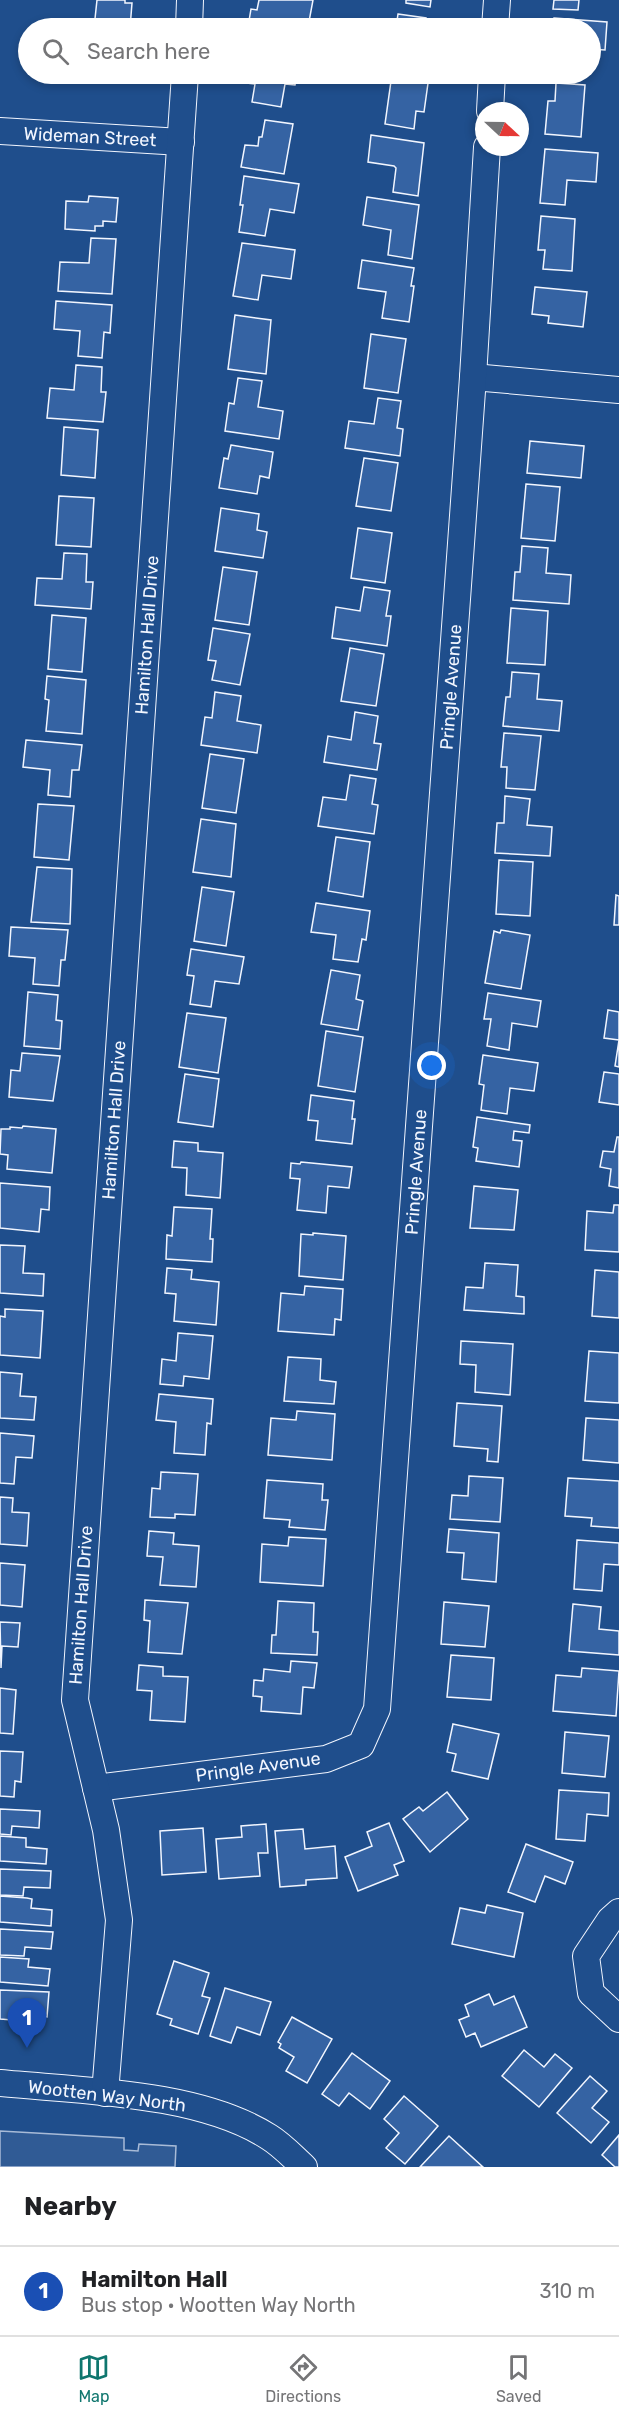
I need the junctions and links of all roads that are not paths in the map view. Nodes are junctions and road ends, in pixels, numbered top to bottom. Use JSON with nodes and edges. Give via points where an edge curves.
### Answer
{"nodes":[{"id":1,"x":190,"y":0,"type":"edge"},
{"id":2,"x":497,"y":0,"type":"edge"},
{"id":3,"x":189,"y":18,"type":"edge"},
{"id":4,"x":496,"y":18,"type":"edge"},
{"id":5,"x":184,"y":84,"type":"edge"},
{"id":6,"x":491,"y":84,"type":"edge"},
{"id":7,"x":490,"y":102,"type":"edge"},
{"id":8,"x":0,"y":131,"type":"edge"},
{"id":9,"x":181,"y":142,"type":"junction"},
{"id":10,"x":486,"y":156,"type":"edge"},
{"id":11,"x":473,"y":377,"type":"junction"},
{"id":12,"x":619,"y":390,"type":"edge"},
{"id":13,"x":96,"y":1788,"type":"junction"},
{"id":14,"x":619,"y":1912,"type":"edge"},
{"id":15,"x":619,"y":2019,"type":"edge"},
{"id":16,"x":0,"y":2083,"type":"edge"},
{"id":17,"x":105,"y":2093,"type":"junction"},
{"id":18,"x":304,"y":2167,"type":"edge"}],
"edges":[{"from":1,"to":3,"type":"street"},
{"from":2,"to":4,"type":"street"},
{"from":5,"to":9,"type":"street"},
{"from":6,"to":7,"type":"street"},
{"from":8,"to":9,"type":"street","name":"Wideman Street"},
{"from":9,"to":13,"type":"street","name":"Hamilton Hall Drive","via":[[75,1700]]},
{"from":10,"to":11,"type":"street","name":"Pringle Avenue"},
{"from":11,"to":12,"type":"street"},
{"from":11,"to":13,"type":"street","name":"Pringle Avenue","via":[[376,1709],[362,1745],[326,1759]]},
{"from":13,"to":17,"type":"street","name":"Hamilton Hall Drive","via":[[119,1920]]},
{"from":14,"to":15,"type":"street","via":[[585,1956],[591,1993]]},
{"from":16,"to":17,"type":"street","name":"Wootten Way North"},
{"from":17,"to":18,"type":"street","name":"Wootten Way North","via":[[183,2103],[225,2115],[270,2137]]}]}
